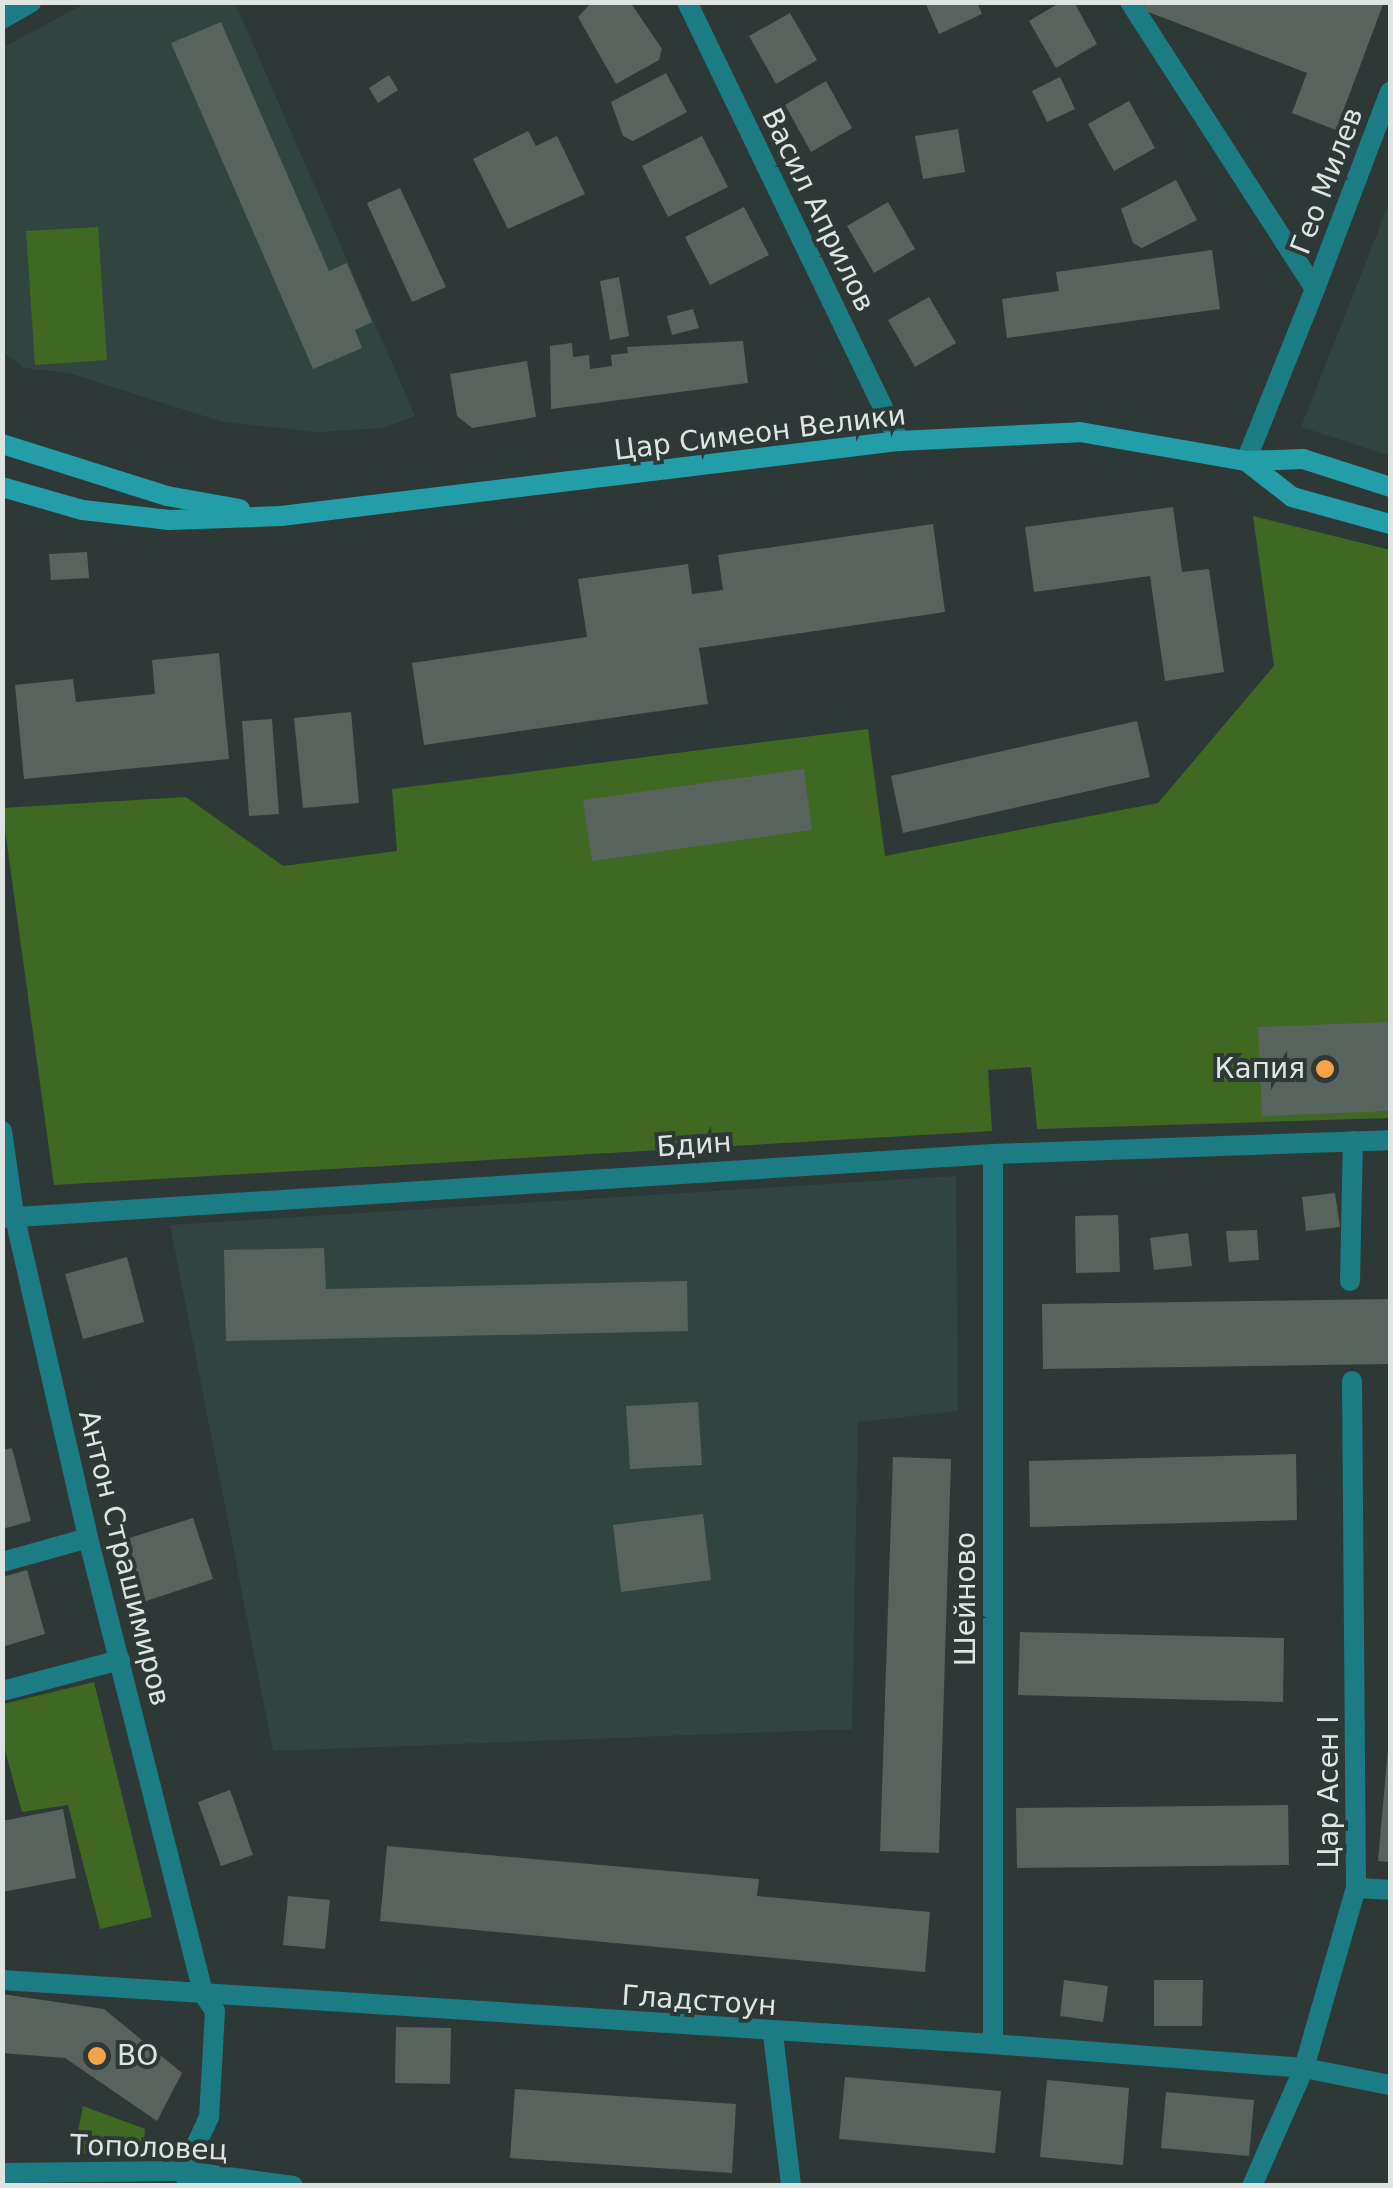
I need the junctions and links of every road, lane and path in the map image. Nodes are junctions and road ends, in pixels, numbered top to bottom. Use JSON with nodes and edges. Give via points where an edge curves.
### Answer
{"nodes":[{"id":1,"x":32,"y":2,"type":"edge"},
{"id":2,"x":687,"y":2,"type":"edge"},
{"id":3,"x":1130,"y":2,"type":"edge"},
{"id":4,"x":2,"y":19,"type":"edge"},
{"id":5,"x":1390,"y":92,"type":"edge"},
{"id":6,"x":1315,"y":290,"type":"junction"},
{"id":7,"x":899,"y":441,"type":"junction"},
{"id":8,"x":2,"y":444,"type":"edge"},
{"id":9,"x":1246,"y":461,"type":"junction"},
{"id":10,"x":1390,"y":486,"type":"edge"},
{"id":11,"x":2,"y":488,"type":"edge"},
{"id":12,"x":281,"y":516,"type":"junction"},
{"id":13,"x":1390,"y":524,"type":"edge"},
{"id":14,"x":2,"y":1131,"type":"edge"},
{"id":15,"x":1390,"y":1140,"type":"edge"},
{"id":16,"x":1353,"y":1141,"type":"junction"},
{"id":17,"x":994,"y":1154,"type":"junction"},
{"id":18,"x":8,"y":1216,"type":"edge"},
{"id":19,"x":1350,"y":1281,"type":"dead end"},
{"id":20,"x":1352,"y":1381,"type":"dead end"},
{"id":21,"x":88,"y":1538,"type":"junction"},
{"id":22,"x":2,"y":1562,"type":"edge"},
{"id":23,"x":120,"y":1660,"type":"junction"},
{"id":24,"x":2,"y":1691,"type":"edge"},
{"id":25,"x":1356,"y":1888,"type":"junction"},
{"id":26,"x":1390,"y":1890,"type":"edge"},
{"id":27,"x":2,"y":1980,"type":"edge"},
{"id":28,"x":204,"y":1994,"type":"junction"},
{"id":29,"x":774,"y":2034,"type":"junction"},
{"id":30,"x":994,"y":2044,"type":"junction"},
{"id":31,"x":1304,"y":2068,"type":"junction"},
{"id":32,"x":1390,"y":2085,"type":"edge"},
{"id":33,"x":2,"y":2172,"type":"edge"},
{"id":34,"x":183,"y":2181,"type":"edge"},
{"id":35,"x":293,"y":2186,"type":"edge"},
{"id":36,"x":791,"y":2186,"type":"edge"},
{"id":37,"x":1252,"y":2186,"type":"edge"}],
"edges":[{"from":1,"to":4,"type":"street"},
{"from":2,"to":7,"type":"street","name":"Васил Априлов"},
{"from":3,"to":6,"type":"street"},
{"from":5,"to":6,"type":"street","name":"Гео Милев"},
{"from":6,"to":9,"type":"street","name":"Гео Милев"},
{"from":7,"to":9,"type":"main road","name":"Цар Симеон Велики","via":[[1080,432]]},
{"from":7,"to":12,"type":"main road","name":"Цар Симеон Велики"},
{"from":8,"to":12,"type":"main road","name":"Цар Симеон Велики","via":[[167,496]]},
{"from":9,"to":10,"type":"main road","name":"Цар Симеон Велики","via":[[1302,459]]},
{"from":9,"to":13,"type":"main road","name":"Цар Симеон Велики","via":[[1292,497]]},
{"from":11,"to":12,"type":"main road","name":"Цар Симеон Велики","via":[[83,510],[152,518]]},
{"from":14,"to":18,"type":"street","name":"Антон Страшимиров"},
{"from":15,"to":16,"type":"street","name":"Бдин"},
{"from":16,"to":17,"type":"street","name":"Бдин"},
{"from":16,"to":19,"type":"street"},
{"from":17,"to":18,"type":"street","name":"Бдин"},
{"from":17,"to":30,"type":"street","name":"Шейново"},
{"from":18,"to":21,"type":"street","name":"Антон Страшимиров"},
{"from":20,"to":25,"type":"street","name":"Цар Асен I"},
{"from":21,"to":22,"type":"street"},
{"from":21,"to":23,"type":"street","name":"Антон Страшимиров"},
{"from":23,"to":24,"type":"street"},
{"from":23,"to":28,"type":"street","name":"Антон Страшимиров"},
{"from":25,"to":26,"type":"street"},
{"from":25,"to":31,"type":"street","name":"Цар Асен I"},
{"from":27,"to":28,"type":"street","name":"Гладстоун"},
{"from":28,"to":29,"type":"street","name":"Гладстоун"},
{"from":28,"to":34,"type":"street","name":"Антон Страшимиров","via":[[215,2011],[219,2048],[209,2116]]},
{"from":29,"to":30,"type":"street","name":"Гладстоун"},
{"from":29,"to":36,"type":"street"},
{"from":30,"to":31,"type":"street","name":"Гладстоун"},
{"from":31,"to":32,"type":"street","name":"Гладстоун"},
{"from":31,"to":37,"type":"street","name":"Цар Асен I"},
{"from":33,"to":34,"type":"street","name":"Тополовец"},
{"from":34,"to":35,"type":"street","name":"Тополовец"}]}
